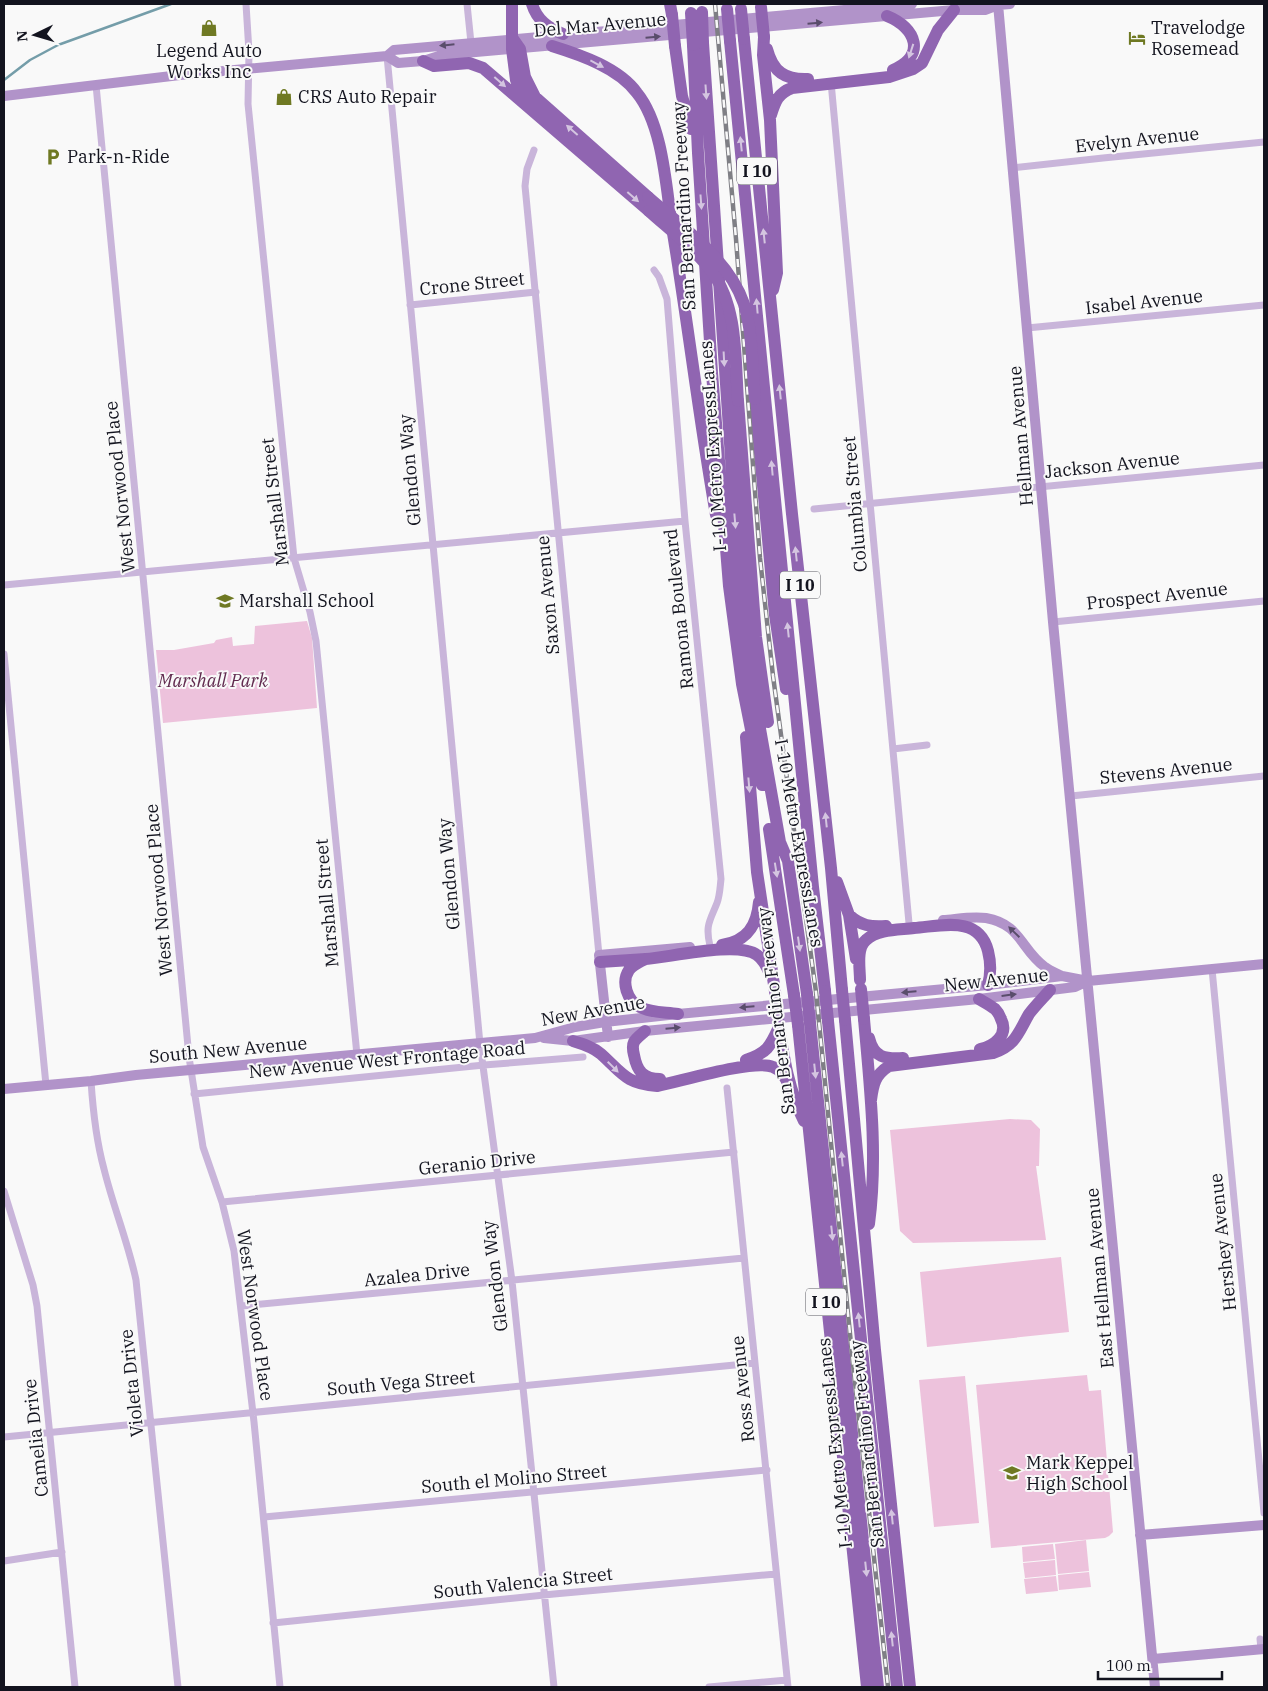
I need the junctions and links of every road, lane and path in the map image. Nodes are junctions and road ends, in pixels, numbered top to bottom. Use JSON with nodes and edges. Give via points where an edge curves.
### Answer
{"nodes":[{"id":1,"x":246,"y":4,"type":"edge"},
{"id":2,"x":467,"y":4,"type":"edge"},
{"id":3,"x":512,"y":4,"type":"edge"},
{"id":4,"x":532,"y":4,"type":"edge"},
{"id":5,"x":912,"y":4,"type":"edge"},
{"id":6,"x":997,"y":4,"type":"edge"},
{"id":7,"x":1010,"y":4,"type":"edge"},
{"id":8,"x":761,"y":5,"type":"edge"},
{"id":9,"x":741,"y":6,"type":"edge"},
{"id":10,"x":726,"y":7,"type":"edge"},
{"id":11,"x":696,"y":8,"type":"edge"},
{"id":12,"x":671,"y":9,"type":"edge"},
{"id":13,"x":954,"y":10,"type":"junction"},
{"id":14,"x":888,"y":16,"type":"junction"},
{"id":15,"x":563,"y":34,"type":"junction"},
{"id":16,"x":764,"y":37,"type":"junction"},
{"id":17,"x":471,"y":43,"type":"junction"},
{"id":18,"x":698,"y":44,"type":"junction"},
{"id":19,"x":515,"y":46,"type":"junction"},
{"id":20,"x":552,"y":46,"type":"junction"},
{"id":21,"x":387,"y":56,"type":"junction"},
{"id":22,"x":423,"y":61,"type":"junction"},
{"id":23,"x":249,"y":68,"type":"junction"},
{"id":24,"x":831,"y":82,"type":"junction"},
{"id":25,"x":96,"y":85,"type":"junction"},
{"id":26,"x":9,"y":95,"type":"edge"},
{"id":27,"x":530,"y":108,"type":"junction"},
{"id":28,"x":770,"y":120,"type":"junction"},
{"id":29,"x":1264,"y":142,"type":"edge"},
{"id":30,"x":534,"y":150,"type":"dead end"},
{"id":31,"x":698,"y":153,"type":"junction"},
{"id":32,"x":1012,"y":168,"type":"junction"},
{"id":33,"x":654,"y":270,"type":"dead end"},
{"id":34,"x":536,"y":292,"type":"junction"},
{"id":35,"x":771,"y":302,"type":"junction"},
{"id":36,"x":410,"y":305,"type":"junction"},
{"id":37,"x":1264,"y":305,"type":"edge"},
{"id":38,"x":1027,"y":328,"type":"junction"},
{"id":39,"x":1264,"y":465,"type":"edge"},
{"id":40,"x":1042,"y":487,"type":"junction"},
{"id":41,"x":871,"y":504,"type":"junction"},
{"id":42,"x":814,"y":509,"type":"dead end"},
{"id":43,"x":685,"y":521,"type":"junction"},
{"id":44,"x":559,"y":533,"type":"junction"},
{"id":45,"x":433,"y":545,"type":"junction"},
{"id":46,"x":294,"y":558,"type":"junction"},
{"id":47,"x":143,"y":572,"type":"junction"},
{"id":48,"x":4,"y":585,"type":"edge"},
{"id":49,"x":728,"y":586,"type":"junction"},
{"id":50,"x":1264,"y":601,"type":"edge"},
{"id":51,"x":1053,"y":622,"type":"junction"},
{"id":52,"x":4,"y":654,"type":"edge"},
{"id":53,"x":742,"y":684,"type":"junction"},
{"id":54,"x":927,"y":745,"type":"dead end"},
{"id":55,"x":893,"y":748,"type":"junction"},
{"id":56,"x":1264,"y":776,"type":"edge"},
{"id":57,"x":1071,"y":796,"type":"junction"},
{"id":58,"x":788,"y":861,"type":"junction"},
{"id":59,"x":1077,"y":866,"type":"joint"},
{"id":60,"x":831,"y":868,"type":"junction"},
{"id":61,"x":760,"y":887,"type":"junction"},
{"id":62,"x":813,"y":887,"type":"junction"},
{"id":63,"x":849,"y":915,"type":"junction"},
{"id":64,"x":909,"y":924,"type":"junction"},
{"id":65,"x":710,"y":946,"type":"junction"},
{"id":66,"x":600,"y":958,"type":"junction"},
{"id":67,"x":646,"y":959,"type":"junction"},
{"id":68,"x":1264,"y":964,"type":"edge"},
{"id":69,"x":1212,"y":969,"type":"junction"},
{"id":70,"x":1062,"y":976,"type":"junction"},
{"id":71,"x":1088,"y":981,"type":"junction"},
{"id":72,"x":774,"y":982,"type":"junction"},
{"id":73,"x":860,"y":985,"type":"junction"},
{"id":74,"x":988,"y":985,"type":"junction"},
{"id":75,"x":1050,"y":990,"type":"junction"},
{"id":76,"x":800,"y":994,"type":"junction"},
{"id":77,"x":979,"y":999,"type":"junction"},
{"id":78,"x":678,"y":1014,"type":"junction"},
{"id":79,"x":864,"y":1019,"type":"junction"},
{"id":80,"x":605,"y":1022,"type":"junction"},
{"id":81,"x":804,"y":1024,"type":"junction"},
{"id":82,"x":779,"y":1027,"type":"junction"},
{"id":83,"x":645,"y":1031,"type":"junction"},
{"id":84,"x":608,"y":1037,"type":"junction"},
{"id":85,"x":535,"y":1038,"type":"junction"},
{"id":86,"x":573,"y":1041,"type":"junction"},
{"id":87,"x":480,"y":1044,"type":"junction"},
{"id":88,"x":357,"y":1055,"type":"junction"},
{"id":89,"x":583,"y":1057,"type":"dead end"},
{"id":90,"x":484,"y":1065,"type":"junction"},
{"id":91,"x":192,"y":1070,"type":"junction"},
{"id":92,"x":91,"y":1081,"type":"junction"},
{"id":93,"x":46,"y":1085,"type":"junction"},
{"id":94,"x":790,"y":1087,"type":"junction"},
{"id":95,"x":727,"y":1088,"type":"dead end"},
{"id":96,"x":4,"y":1090,"type":"edge"},
{"id":97,"x":194,"y":1094,"type":"junction"},
{"id":98,"x":871,"y":1100,"type":"junction"},
{"id":99,"x":808,"y":1129,"type":"junction"},
{"id":100,"x":734,"y":1152,"type":"junction"},
{"id":101,"x":498,"y":1176,"type":"junction"},
{"id":102,"x":4,"y":1191,"type":"edge"},
{"id":103,"x":222,"y":1202,"type":"junction"},
{"id":104,"x":866,"y":1249,"type":"junction"},
{"id":105,"x":744,"y":1258,"type":"junction"},
{"id":106,"x":512,"y":1281,"type":"junction"},
{"id":107,"x":242,"y":1306,"type":"junction"},
{"id":108,"x":755,"y":1363,"type":"junction"},
{"id":109,"x":522,"y":1387,"type":"junction"},
{"id":110,"x":253,"y":1413,"type":"junction"},
{"id":111,"x":151,"y":1423,"type":"junction"},
{"id":112,"x":50,"y":1432,"type":"junction"},
{"id":113,"x":4,"y":1437,"type":"edge"},
{"id":114,"x":767,"y":1470,"type":"junction"},
{"id":115,"x":534,"y":1492,"type":"junction"},
{"id":116,"x":1264,"y":1513,"type":"edge"},
{"id":117,"x":264,"y":1517,"type":"junction"},
{"id":118,"x":1264,"y":1524,"type":"edge"},
{"id":119,"x":1140,"y":1535,"type":"junction"},
{"id":120,"x":62,"y":1552,"type":"junction"},
{"id":121,"x":4,"y":1561,"type":"edge"},
{"id":122,"x":776,"y":1574,"type":"junction"},
{"id":123,"x":545,"y":1595,"type":"junction"},
{"id":124,"x":273,"y":1623,"type":"junction"},
{"id":125,"x":1262,"y":1646,"type":"edge"},
{"id":126,"x":1153,"y":1658,"type":"junction"},
{"id":127,"x":788,"y":1684,"type":"edge"},
{"id":128,"x":75,"y":1687,"type":"edge"},
{"id":129,"x":178,"y":1687,"type":"edge"},
{"id":130,"x":280,"y":1687,"type":"edge"},
{"id":131,"x":554,"y":1687,"type":"edge"},
{"id":132,"x":709,"y":1687,"type":"edge"},
{"id":133,"x":867,"y":1687,"type":"edge"},
{"id":134,"x":878,"y":1687,"type":"edge"},
{"id":135,"x":896,"y":1687,"type":"edge"},
{"id":136,"x":910,"y":1687,"type":"edge"},
{"id":137,"x":1155,"y":1687,"type":"edge"}],
"edges":[{"from":1,"to":23,"type":"street","name":"Marshall Street"},
{"from":2,"to":17,"type":"street"},
{"from":3,"to":19,"type":"highway"},
{"from":4,"to":15,"type":"highway","via":[[545,25]]},
{"from":5,"to":15,"type":"main road","name":"Del Mar Avenue"},
{"from":6,"to":7,"type":"main road","name":"Del Mar Avenue"},
{"from":6,"to":13,"type":"main road","name":"Del Mar Avenue","via":[[986,10]]},
{"from":6,"to":32,"type":"main road","name":"Hellman Avenue"},
{"from":8,"to":16,"type":"highway","bridge":true},
{"from":35,"to":9,"type":"highway","name":"San Bernardino Freeway","number":"I 10","one_way":true,"bridge":true},
{"from":62,"to":10,"type":"highway","name":"I-10 Metro ExpressLanes","one_way":true,"bridge":true},
{"from":11,"to":18,"type":"highway","name":"I-10 Metro ExpressLanes","bridge":true},
{"from":12,"to":31,"type":"highway","bridge":true,"via":[[682,96]]},
{"from":13,"to":14,"type":"main road","name":"Del Mar Avenue"},
{"from":13,"to":24,"type":"highway","via":[[938,30],[922,63],[913,69],[889,77]]},
{"from":14,"to":16,"type":"highway","one_way":true,"via":[[907,28],[914,44],[905,64],[894,70],[806,80],[792,78],[777,70],[768,54]]},
{"from":20,"to":14,"type":"main road","name":"Del Mar Avenue","one_way":true},
{"from":15,"to":19,"type":"main road","name":"Del Mar Avenue"},
{"from":16,"to":28,"type":"highway"},
{"from":17,"to":19,"type":"main road","name":"Del Mar Avenue"},
{"from":17,"to":21,"type":"main road","name":"Del Mar Avenue","one_way":true,"via":[[394,50]]},
{"from":18,"to":31,"type":"highway","name":"San Bernardino Freeway","number":"I 10"},
{"from":18,"to":58,"type":"highway","name":"I-10 Metro ExpressLanes","one_way":true,"via":[[744,620],[780,842]]},
{"from":19,"to":20,"type":"main road","name":"Del Mar Avenue"},
{"from":19,"to":22,"type":"main road","name":"Del Mar Avenue","via":[[442,55]]},
{"from":19,"to":27,"type":"highway","via":[[516,80]]},
{"from":62,"to":19,"type":"highway","one_way":true,"bridge":true,"via":[[775,614],[744,305],[726,269],[714,256],[535,97]]},
{"from":20,"to":49,"type":"highway","one_way":true,"via":[[585,57],[624,80],[637,92],[648,110],[658,141]]},
{"from":21,"to":22,"type":"main road","name":"Del Mar Avenue","via":[[398,63]]},
{"from":21,"to":23,"type":"main road","name":"Del Mar Avenue"},
{"from":21,"to":36,"type":"street","name":"Glendon Way"},
{"from":22,"to":27,"type":"highway","one_way":true,"via":[[434,66],[469,63],[483,68]]},
{"from":23,"to":25,"type":"main road","name":"Del Mar Avenue"},
{"from":23,"to":46,"type":"street","name":"Marshall Street","via":[[248,104]]},
{"from":24,"to":28,"type":"highway","via":[[785,90],[777,98]]},
{"from":24,"to":41,"type":"street","name":"Columbia Street"},
{"from":25,"to":26,"type":"main road","name":"Del Mar Avenue"},
{"from":25,"to":47,"type":"street","name":"West Norwood Place"},
{"from":27,"to":58,"type":"highway","one_way":true,"bridge":true,"via":[[696,253],[723,291],[730,313],[756,637]]},
{"from":28,"to":35,"type":"highway","via":[[777,273]]},
{"from":29,"to":32,"type":"street","name":"Evelyn Avenue"},
{"from":30,"to":34,"type":"street","name":"Saxon Avenue","via":[[525,186]]},
{"from":31,"to":49,"type":"highway","name":"San Bernardino Freeway","number":"I 10","one_way":true},
{"from":32,"to":38,"type":"main road","name":"Hellman Avenue"},
{"from":33,"to":43,"type":"street","name":"Ramona Boulevard","via":[[667,299]]},
{"from":34,"to":36,"type":"street","name":"Crone Street"},
{"from":34,"to":44,"type":"street","name":"Saxon Avenue"},
{"from":60,"to":35,"type":"highway","name":"San Bernardino Freeway","number":"I 10","one_way":true},
{"from":36,"to":45,"type":"street","name":"Glendon Way"},
{"from":37,"to":38,"type":"street","name":"Isabel Avenue"},
{"from":38,"to":40,"type":"main road","name":"Hellman Avenue"},
{"from":39,"to":40,"type":"street","name":"Jackson Avenue"},
{"from":40,"to":41,"type":"street","name":"Jackson Avenue"},
{"from":40,"to":51,"type":"main road","name":"Hellman Avenue"},
{"from":41,"to":42,"type":"street","name":"Jackson Avenue"},
{"from":41,"to":55,"type":"street","name":"Columbia Street"},
{"from":43,"to":44,"type":"street"},
{"from":43,"to":65,"type":"street","name":"Ramona Boulevard","via":[[721,878],[720,892],[707,925]]},
{"from":44,"to":45,"type":"street"},
{"from":44,"to":66,"type":"street","name":"Saxon Avenue"},
{"from":45,"to":46,"type":"street"},
{"from":45,"to":87,"type":"street","name":"Glendon Way"},
{"from":46,"to":47,"type":"street"},
{"from":46,"to":88,"type":"street","name":"Marshall Street","via":[[316,641]]},
{"from":47,"to":48,"type":"street"},
{"from":47,"to":91,"type":"street","name":"West Norwood Place"},
{"from":49,"to":53,"type":"highway","name":"San Bernardino Freeway","number":"I 10"},
{"from":50,"to":51,"type":"street","name":"Prospect Avenue"},
{"from":51,"to":57,"type":"main road","name":"Hellman Avenue"},
{"from":52,"to":93,"type":"street"},
{"from":53,"to":61,"type":"highway","one_way":true},
{"from":53,"to":76,"type":"highway","name":"San Bernardino Freeway","number":"I 10","one_way":true},
{"from":54,"to":55,"type":"street"},
{"from":55,"to":64,"type":"street","name":"Columbia Street"},
{"from":56,"to":57,"type":"street","name":"Stevens Avenue"},
{"from":57,"to":59,"type":"main road","name":"Hellman Avenue"},
{"from":58,"to":76,"type":"highway","name":"I-10 Metro ExpressLanes","one_way":true},
{"from":59,"to":71,"type":"main road","name":"East Hellman Avenue"},
{"from":60,"to":63,"type":"highway"},
{"from":60,"to":104,"type":"highway","name":"San Bernardino Freeway","number":"I 10","bridge":true},
{"from":61,"to":65,"type":"highway","via":[[758,910],[746,936]]},
{"from":61,"to":72,"type":"highway"},
{"from":135,"to":62,"type":"highway","name":"I-10 Metro ExpressLanes","one_way":true,"bridge":true},
{"from":63,"to":64,"type":"highway","via":[[869,927]]},
{"from":63,"to":73,"type":"highway"},
{"from":70,"to":64,"type":"main road","one_way":true,"via":[[1044,967],[1014,931],[997,921],[979,917]]},
{"from":65,"to":66,"type":"main road"},
{"from":66,"to":67,"type":"highway"},
{"from":66,"to":80,"type":"main road","name":"Saxon Avenue"},
{"from":67,"to":72,"type":"highway","via":[[745,950],[757,954],[766,964]]},
{"from":67,"to":78,"type":"highway","via":[[630,970],[626,977],[628,996],[646,1010]]},
{"from":68,"to":69,"type":"main road","name":"New Avenue"},
{"from":69,"to":71,"type":"main road","name":"New Avenue"},
{"from":69,"to":116,"type":"street","name":"Hershey Avenue"},
{"from":70,"to":71,"type":"main road","name":"New Avenue"},
{"from":70,"to":74,"type":"main road","name":"New Avenue"},
{"from":71,"to":75,"type":"main road","name":"New Avenue","via":[[1075,988]]},
{"from":71,"to":119,"type":"main road","name":"East Hellman Avenue"},
{"from":72,"to":82,"type":"highway","bridge":true},
{"from":73,"to":74,"type":"highway","via":[[860,950],[864,940],[892,931],[953,924],[976,930],[984,938],[991,966]]},
{"from":73,"to":79,"type":"highway","bridge":true},
{"from":74,"to":78,"type":"main road","name":"New Avenue","one_way":true},
{"from":77,"to":75,"type":"main road","name":"New Avenue","one_way":true},
{"from":75,"to":98,"type":"highway","via":[[1030,1013],[1015,1041],[1002,1050],[888,1066],[879,1072],[874,1082]]},
{"from":76,"to":81,"type":"highway","name":"San Bernardino Freeway","number":"I 10","bridge":true},
{"from":77,"to":79,"type":"highway","via":[[997,1010],[1004,1030],[996,1042],[974,1050],[905,1058],[883,1057],[870,1045]]},
{"from":83,"to":77,"type":"main road","name":"New Avenue","one_way":true},
{"from":78,"to":80,"type":"main road","name":"New Avenue"},
{"from":79,"to":98,"type":"highway"},
{"from":80,"to":84,"type":"main road","name":"Saxon Avenue"},
{"from":80,"to":85,"type":"main road","name":"New Avenue"},
{"from":81,"to":99,"type":"highway","name":"San Bernardino Freeway","number":"I 10"},
{"from":81,"to":134,"type":"highway","name":"I-10 Metro ExpressLanes","one_way":true},
{"from":82,"to":83,"type":"highway","via":[[771,1045],[760,1055],[666,1079],[652,1079],[642,1075],[637,1068],[634,1042]]},
{"from":82,"to":94,"type":"highway"},
{"from":83,"to":84,"type":"main road","name":"New Avenue"},
{"from":84,"to":86,"type":"main road","name":"New Avenue"},
{"from":85,"to":86,"type":"main road","name":"New Avenue"},
{"from":85,"to":87,"type":"main road"},
{"from":86,"to":94,"type":"highway","one_way":true,"via":[[600,1053],[621,1075],[646,1085],[657,1086],[761,1064],[774,1067],[783,1074]]},
{"from":87,"to":88,"type":"main road","name":"South New Avenue"},
{"from":87,"to":90,"type":"street","name":"Glendon Way"},
{"from":88,"to":91,"type":"main road","name":"South New Avenue"},
{"from":89,"to":90,"type":"street","name":"New Avenue West Frontage Road"},
{"from":90,"to":97,"type":"street","name":"New Avenue West Frontage Road"},
{"from":90,"to":101,"type":"street","name":"Glendon Way"},
{"from":91,"to":92,"type":"main road","name":"South New Avenue"},
{"from":91,"to":97,"type":"street","name":"West Norwood Place"},
{"from":92,"to":93,"type":"main road","name":"South New Avenue"},
{"from":92,"to":111,"type":"street","name":"Violeta Drive","via":[[98,1147],[136,1280]]},
{"from":93,"to":96,"type":"main road","name":"South New Avenue"},
{"from":94,"to":99,"type":"highway"},
{"from":95,"to":100,"type":"street","name":"Ross Avenue"},
{"from":97,"to":103,"type":"street","name":"West Norwood Place","via":[[203,1147]]},
{"from":98,"to":104,"type":"highway","via":[[873,1198]]},
{"from":99,"to":133,"type":"highway","name":"San Bernardino Freeway","number":"I 10"},
{"from":100,"to":101,"type":"street","name":"Geranio Drive"},
{"from":100,"to":105,"type":"street","name":"Ross Avenue"},
{"from":101,"to":103,"type":"street","name":"Geranio Drive"},
{"from":101,"to":106,"type":"street","name":"Glendon Way"},
{"from":102,"to":112,"type":"street","name":"Camelia Drive","via":[[35,1292]]},
{"from":103,"to":107,"type":"street","name":"West Norwood Place"},
{"from":136,"to":104,"type":"highway","name":"San Bernardino Freeway","number":"I 10","one_way":true},
{"from":105,"to":106,"type":"street","name":"Azalea Drive"},
{"from":105,"to":108,"type":"street","name":"Ross Avenue"},
{"from":106,"to":107,"type":"street","name":"Azalea Drive"},
{"from":106,"to":109,"type":"street","name":"Glendon Way"},
{"from":107,"to":110,"type":"street","name":"West Norwood Place"},
{"from":108,"to":109,"type":"street","name":"South Vega Street"},
{"from":108,"to":114,"type":"street","name":"Ross Avenue"},
{"from":109,"to":110,"type":"street","name":"South Vega Street"},
{"from":109,"to":115,"type":"street","name":"Glendon Way"},
{"from":110,"to":111,"type":"street","name":"South Vega Street"},
{"from":110,"to":117,"type":"street","name":"West Norwood Place"},
{"from":111,"to":112,"type":"street","name":"South Vega Street"},
{"from":111,"to":129,"type":"street","name":"Violeta Drive"},
{"from":112,"to":113,"type":"street","name":"South Vega Street"},
{"from":112,"to":120,"type":"street","name":"Camelia Drive"},
{"from":114,"to":115,"type":"street","name":"South el Molino Street"},
{"from":114,"to":122,"type":"street","name":"Ross Avenue"},
{"from":115,"to":117,"type":"street","name":"South el Molino Street"},
{"from":115,"to":123,"type":"street","name":"Glendon Way"},
{"from":117,"to":124,"type":"street","name":"West Norwood Place"},
{"from":118,"to":119,"type":"main road"},
{"from":119,"to":126,"type":"main road","name":"East Hellman Avenue"},
{"from":120,"to":121,"type":"street"},
{"from":120,"to":128,"type":"street","name":"Camelia Drive"},
{"from":122,"to":123,"type":"street","name":"South Valencia Street"},
{"from":122,"to":127,"type":"street","name":"Ross Avenue"},
{"from":123,"to":124,"type":"street","name":"South Valencia Street"},
{"from":123,"to":131,"type":"street","name":"Glendon Way"},
{"from":124,"to":130,"type":"street","name":"West Norwood Place"},
{"from":125,"to":126,"type":"main road"},
{"from":126,"to":137,"type":"main road","name":"East Hellman Avenue"},
{"from":127,"to":132,"type":"street"}]}
